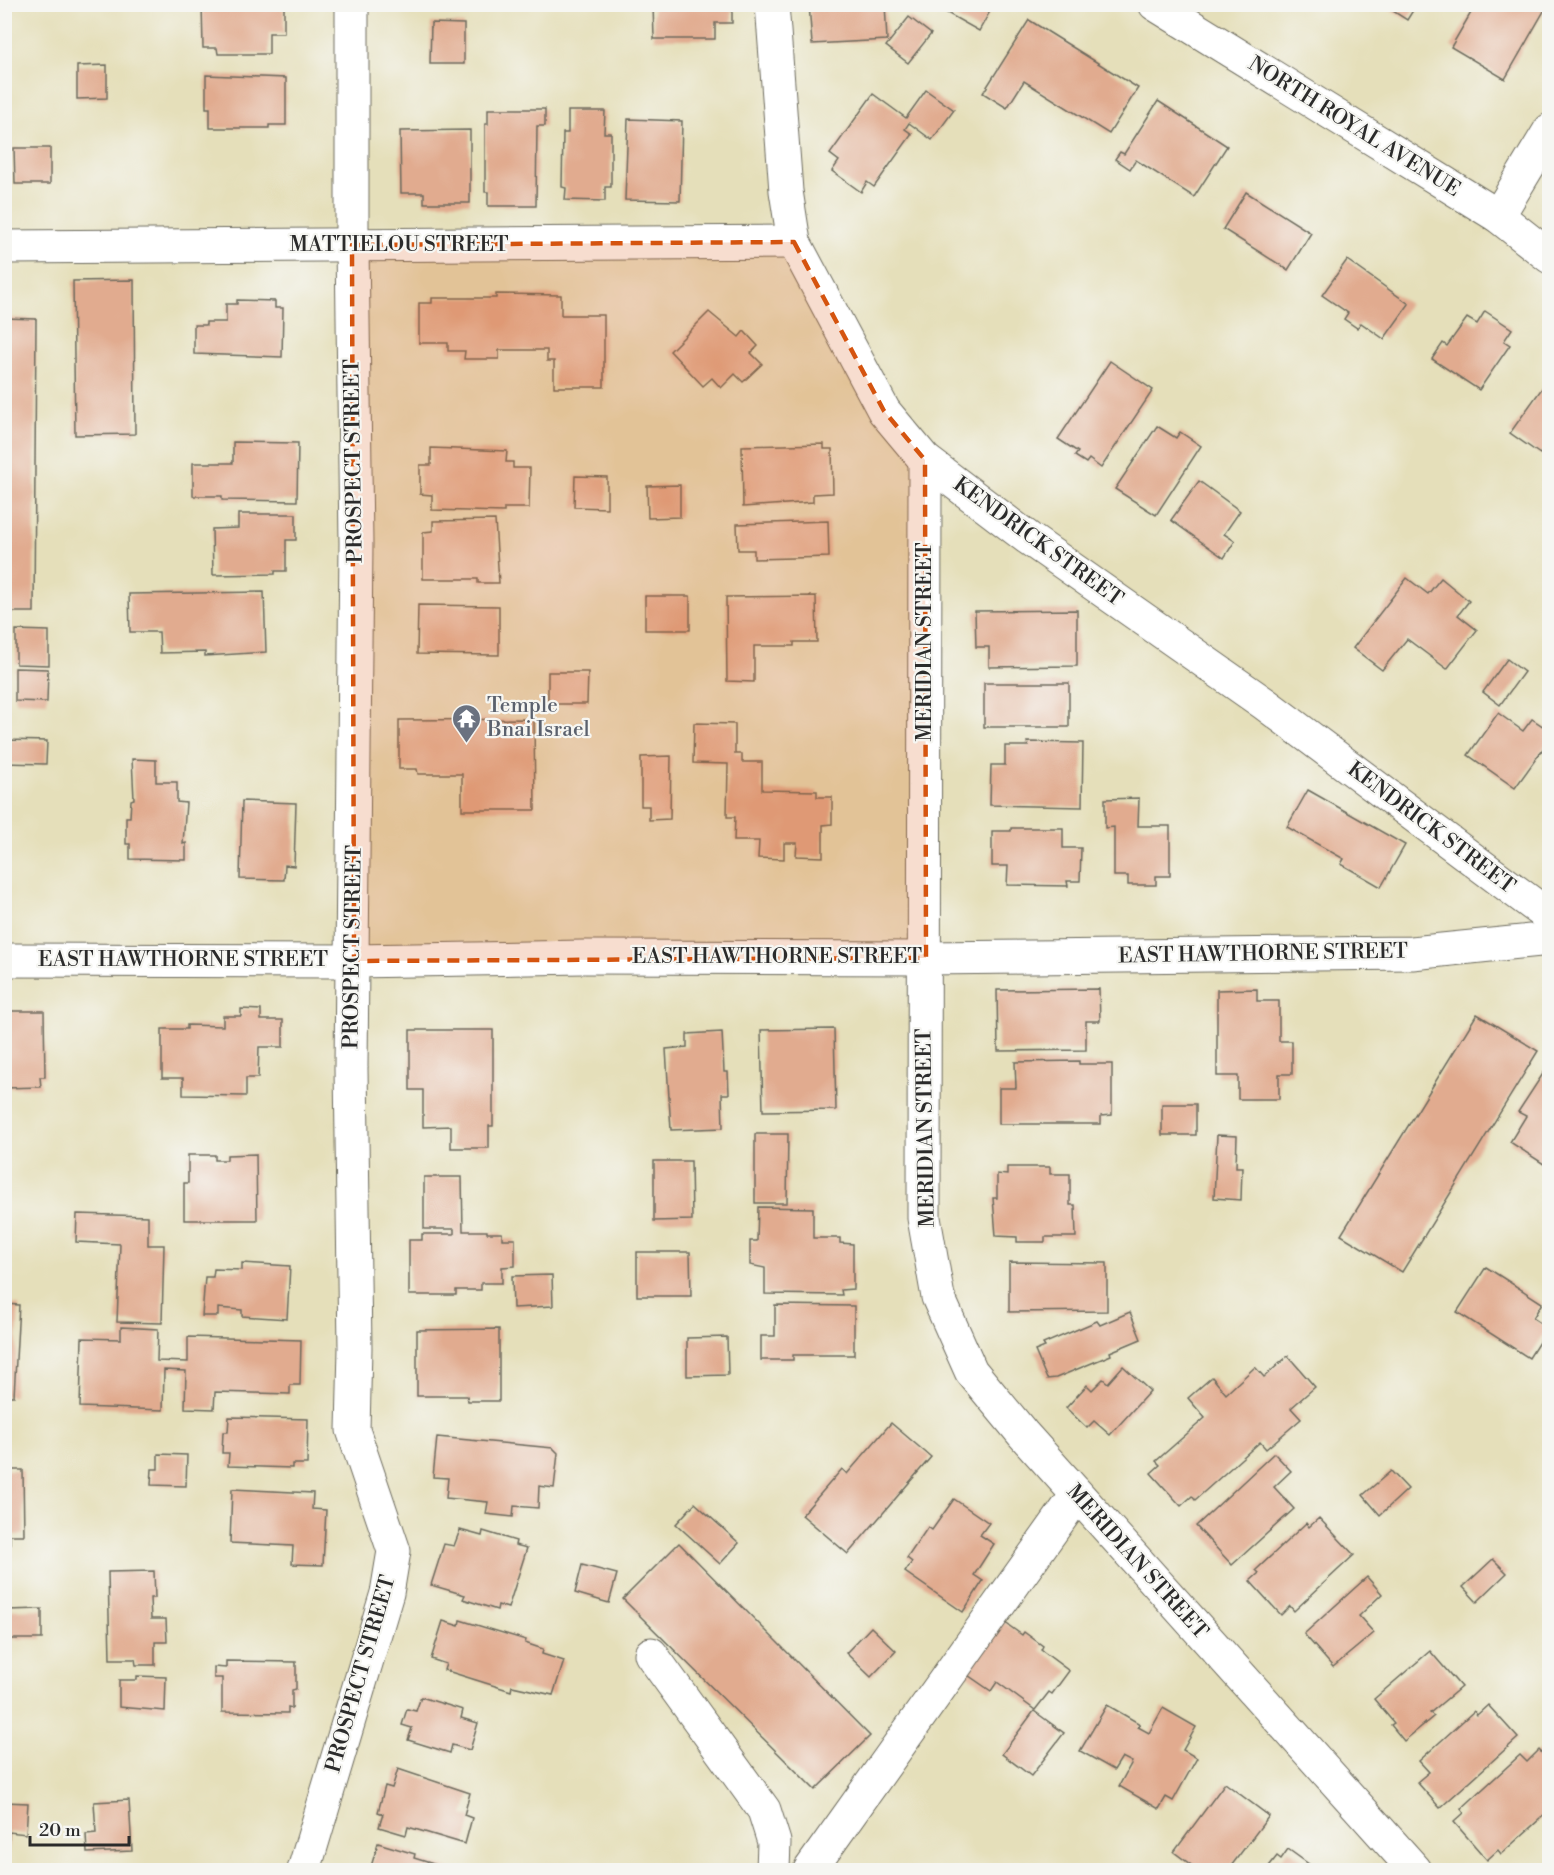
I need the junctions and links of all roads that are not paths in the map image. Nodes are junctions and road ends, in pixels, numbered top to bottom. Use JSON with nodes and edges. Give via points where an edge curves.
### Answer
{"nodes":[{"id":1,"x":352,"y":4,"type":"edge"},
{"id":2,"x":772,"y":4,"type":"edge"},
{"id":3,"x":1155,"y":4,"type":"edge"},
{"id":4,"x":1550,"y":130,"type":"edge"},
{"id":5,"x":1498,"y":216,"type":"junction"},
{"id":6,"x":794,"y":242,"type":"junction"},
{"id":7,"x":352,"y":245,"type":"junction"},
{"id":8,"x":4,"y":247,"type":"edge"},
{"id":9,"x":1550,"y":257,"type":"edge"},
{"id":10,"x":925,"y":460,"type":"junction"},
{"id":11,"x":1550,"y":917,"type":"edge"},
{"id":12,"x":1550,"y":939,"type":"edge"},
{"id":13,"x":926,"y":958,"type":"junction"},
{"id":14,"x":4,"y":960,"type":"edge"},
{"id":15,"x":354,"y":961,"type":"junction"},
{"id":16,"x":1077,"y":1495,"type":"junction"},
{"id":17,"x":651,"y":1654,"type":"dead end"},
{"id":18,"x":304,"y":1870,"type":"edge"},
{"id":19,"x":773,"y":1870,"type":"edge"},
{"id":20,"x":810,"y":1870,"type":"edge"},
{"id":21,"x":1416,"y":1870,"type":"edge"}],
"edges":[{"from":1,"to":7,"type":"street","name":"PROSPECT STREET"},
{"from":2,"to":6,"type":"street","name":"KENDRICK STREET","via":[[786,191]]},
{"from":3,"to":5,"type":"street","name":"NORTH ROYAL AVENUE"},
{"from":4,"to":5,"type":"street"},
{"from":5,"to":9,"type":"street","name":"NORTH ROYAL AVENUE"},
{"from":6,"to":7,"type":"street","name":"MATTIELOU STREET"},
{"from":6,"to":10,"type":"street","name":"KENDRICK STREET","via":[[884,411]]},
{"from":7,"to":8,"type":"street","name":"MATTIELOU STREET"},
{"from":7,"to":15,"type":"street","name":"PROSPECT STREET","via":[[356,543]]},
{"from":10,"to":11,"type":"street","name":"KENDRICK STREET","via":[[1028,538],[1266,704]]},
{"from":10,"to":13,"type":"street","name":"MERIDIAN STREET"},
{"from":12,"to":13,"type":"street","name":"EAST HAWTHORNE STREET","via":[[1412,953]]},
{"from":13,"to":15,"type":"street","name":"EAST HAWTHORNE STREET"},
{"from":13,"to":16,"type":"street","name":"MERIDIAN STREET","via":[[924,1218],[938,1297],[971,1371]]},
{"from":14,"to":15,"type":"street","name":"EAST HAWTHORNE STREET"},
{"from":15,"to":18,"type":"street","name":"PROSPECT STREET","via":[[353,1430],[394,1551],[387,1593]]},
{"from":16,"to":20,"type":"street"},
{"from":16,"to":21,"type":"street","name":"MERIDIAN STREET"},
{"from":17,"to":19,"type":"street","via":[[764,1810],[774,1842]]}]}
